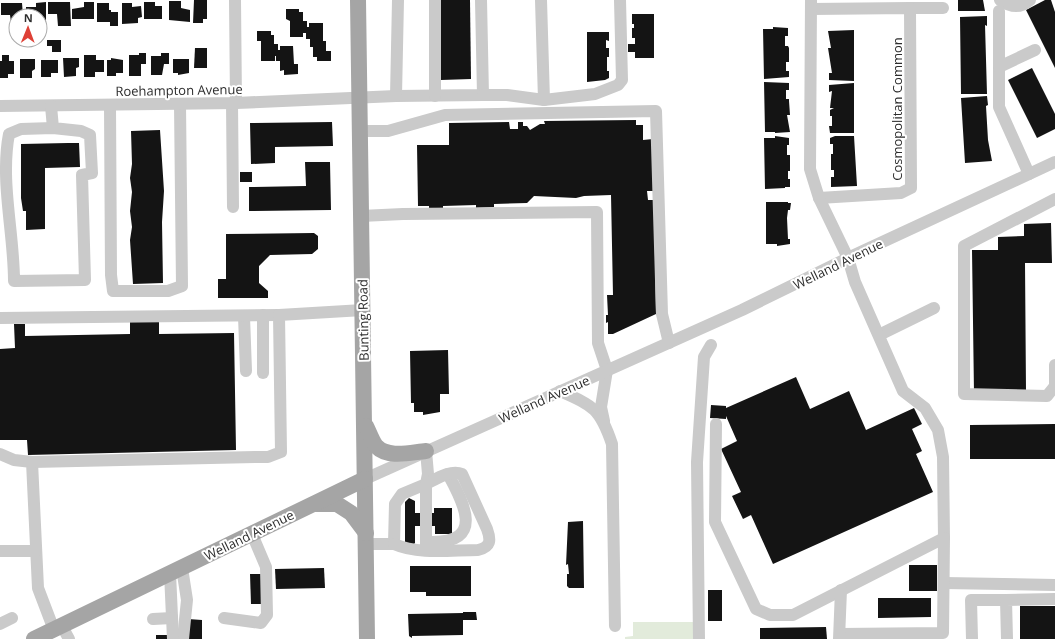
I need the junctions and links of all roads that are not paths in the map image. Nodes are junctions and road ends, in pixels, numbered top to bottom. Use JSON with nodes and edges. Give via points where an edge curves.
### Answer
{"nodes":[{"id":1,"x":234,"y":0,"type":"edge"},
{"id":2,"x":358,"y":0,"type":"edge"},
{"id":3,"x":398,"y":0,"type":"edge"},
{"id":4,"x":435,"y":0,"type":"edge"},
{"id":5,"x":481,"y":0,"type":"edge"},
{"id":6,"x":541,"y":0,"type":"edge"},
{"id":7,"x":620,"y":0,"type":"edge"},
{"id":8,"x":1030,"y":0,"type":"edge"},
{"id":9,"x":811,"y":5,"type":"edge"},
{"id":10,"x":999,"y":6,"type":"edge"},
{"id":11,"x":910,"y":8,"type":"junction"},
{"id":12,"x":943,"y":8,"type":"dead end"},
{"id":13,"x":1035,"y":50,"type":"dead end"},
{"id":14,"x":999,"y":67,"type":"junction"},
{"id":15,"x":482,"y":95,"type":"junction"},
{"id":16,"x":396,"y":96,"type":"junction"},
{"id":17,"x":435,"y":96,"type":"junction"},
{"id":18,"x":359,"y":98,"type":"junction"},
{"id":19,"x":544,"y":100,"type":"junction"},
{"id":20,"x":234,"y":103,"type":"junction"},
{"id":21,"x":180,"y":104,"type":"junction"},
{"id":22,"x":110,"y":105,"type":"junction"},
{"id":23,"x":0,"y":106,"type":"edge"},
{"id":24,"x":51,"y":106,"type":"junction"},
{"id":25,"x":53,"y":128,"type":"junction"},
{"id":26,"x":360,"y":131,"type":"junction"},
{"id":27,"x":1055,"y":162,"type":"edge"},
{"id":28,"x":1029,"y":174,"type":"junction"},
{"id":29,"x":819,"y":198,"type":"junction"},
{"id":30,"x":1055,"y":199,"type":"edge"},
{"id":31,"x":233,"y":207,"type":"dead end"},
{"id":32,"x":361,"y":216,"type":"junction"},
{"id":33,"x":848,"y":258,"type":"junction"},
{"id":34,"x":934,"y":308,"type":"dead end"},
{"id":35,"x":362,"y":310,"type":"junction"},
{"id":36,"x":279,"y":315,"type":"junction"},
{"id":37,"x":244,"y":316,"type":"junction"},
{"id":38,"x":263,"y":316,"type":"junction"},
{"id":39,"x":0,"y":318,"type":"edge"},
{"id":40,"x":878,"y":335,"type":"junction"},
{"id":41,"x":669,"y":343,"type":"junction"},
{"id":42,"x":711,"y":345,"type":"dead end"},
{"id":43,"x":1055,"y":365,"type":"edge"},
{"id":44,"x":607,"y":370,"type":"junction"},
{"id":45,"x":246,"y":371,"type":"dead end"},
{"id":46,"x":263,"y":373,"type":"dead end"},
{"id":47,"x":560,"y":391,"type":"junction"},
{"id":48,"x":604,"y":421,"type":"junction"},
{"id":49,"x":364,"y":422,"type":"junction"},
{"id":50,"x":716,"y":424,"type":"dead end"},
{"id":51,"x":426,"y":451,"type":"junction"},
{"id":52,"x":0,"y":454,"type":"edge"},
{"id":53,"x":32,"y":462,"type":"junction"},
{"id":54,"x":448,"y":474,"type":"junction"},
{"id":55,"x":365,"y":479,"type":"junction"},
{"id":56,"x":426,"y":484,"type":"junction"},
{"id":57,"x":312,"y":504,"type":"junction"},
{"id":58,"x":252,"y":534,"type":"junction"},
{"id":59,"x":944,"y":538,"type":"junction"},
{"id":60,"x":366,"y":539,"type":"junction"},
{"id":61,"x":394,"y":544,"type":"junction"},
{"id":62,"x":426,"y":546,"type":"junction"},
{"id":63,"x":35,"y":550,"type":"junction"},
{"id":64,"x":0,"y":551,"type":"edge"},
{"id":65,"x":176,"y":571,"type":"junction"},
{"id":66,"x":944,"y":583,"type":"junction"},
{"id":67,"x":1055,"y":585,"type":"edge"},
{"id":68,"x":841,"y":590,"type":"junction"},
{"id":69,"x":1055,"y":599,"type":"edge"},
{"id":70,"x":1006,"y":600,"type":"junction"},
{"id":71,"x":12,"y":618,"type":"dead end"},
{"id":72,"x":172,"y":618,"type":"junction"},
{"id":73,"x":224,"y":618,"type":"dead end"},
{"id":74,"x":153,"y":619,"type":"dead end"},
{"id":75,"x":0,"y":624,"type":"edge"},
{"id":76,"x":615,"y":626,"type":"dead end"},
{"id":77,"x":61,"y":632,"type":"edge"},
{"id":78,"x":839,"y":636,"type":"edge"},
{"id":79,"x":943,"y":636,"type":"edge"},
{"id":80,"x":34,"y":639,"type":"edge"},
{"id":81,"x":173,"y":639,"type":"edge"},
{"id":82,"x":183,"y":639,"type":"edge"},
{"id":83,"x":368,"y":639,"type":"edge"},
{"id":84,"x":699,"y":639,"type":"edge"},
{"id":85,"x":972,"y":639,"type":"edge"},
{"id":86,"x":1007,"y":639,"type":"edge"}],
"edges":[{"from":1,"to":20,"type":"street"},
{"from":2,"to":18,"type":"main road","name":"Bunting Road"},
{"from":3,"to":16,"type":"street"},
{"from":4,"to":17,"type":"street"},
{"from":5,"to":15,"type":"street"},
{"from":6,"to":19,"type":"street"},
{"from":7,"to":19,"type":"street","name":"Roehampton Avenue","via":[[622,80],[618,85],[595,94]]},
{"from":8,"to":10,"type":"street","via":[[1025,5]]},
{"from":9,"to":11,"type":"street"},
{"from":9,"to":29,"type":"street","via":[[810,169]]},
{"from":10,"to":14,"type":"street"},
{"from":11,"to":12,"type":"street"},
{"from":11,"to":29,"type":"street","name":"Cosmopolitan Common","via":[[911,188],[902,193]]},
{"from":13,"to":14,"type":"street"},
{"from":14,"to":28,"type":"street","via":[[998,107]]},
{"from":15,"to":17,"type":"street","name":"Roehampton Avenue"},
{"from":15,"to":19,"type":"street","name":"Roehampton Avenue","via":[[507,95]]},
{"from":16,"to":17,"type":"street","name":"Roehampton Avenue"},
{"from":16,"to":18,"type":"street","name":"Roehampton Avenue"},
{"from":18,"to":20,"type":"street","name":"Roehampton Avenue"},
{"from":18,"to":26,"type":"main road","name":"Bunting Road"},
{"from":20,"to":21,"type":"street","name":"Roehampton Avenue"},
{"from":20,"to":31,"type":"street"},
{"from":21,"to":22,"type":"street","name":"Roehampton Avenue"},
{"from":21,"to":22,"type":"street","via":[[182,286],[168,291],[113,291]]},
{"from":22,"to":24,"type":"street","name":"Roehampton Avenue"},
{"from":23,"to":24,"type":"street","name":"Roehampton Avenue"},
{"from":24,"to":25,"type":"street"},
{"from":25,"to":25,"type":"street","via":[[21,129],[9,134],[5,148],[5,200],[14,258],[14,281],[85,280],[82,175],[92,173],[90,135],[81,131]]},
{"from":26,"to":32,"type":"main road","name":"Bunting Road"},
{"from":26,"to":41,"type":"street","via":[[388,131],[445,115],[656,111],[662,314]]},
{"from":27,"to":28,"type":"street","name":"Welland Avenue"},
{"from":28,"to":33,"type":"street","name":"Welland Avenue"},
{"from":29,"to":33,"type":"street"},
{"from":30,"to":43,"type":"street","via":[[964,246],[964,394],[1047,396],[1055,386]]},
{"from":32,"to":35,"type":"main road","name":"Bunting Road"},
{"from":32,"to":44,"type":"street","via":[[597,212],[598,343]]},
{"from":33,"to":40,"type":"street","via":[[855,282]]},
{"from":33,"to":41,"type":"street","name":"Welland Avenue"},
{"from":34,"to":40,"type":"street"},
{"from":35,"to":36,"type":"street"},
{"from":35,"to":49,"type":"main road","name":"Bunting Road"},
{"from":36,"to":38,"type":"street"},
{"from":36,"to":53,"type":"street","via":[[281,452],[268,457]]},
{"from":37,"to":38,"type":"street"},
{"from":37,"to":39,"type":"street"},
{"from":37,"to":45,"type":"street"},
{"from":38,"to":46,"type":"street"},
{"from":40,"to":59,"type":"street","via":[[903,391],[925,408],[938,430],[943,457]]},
{"from":41,"to":44,"type":"street","name":"Welland Avenue"},
{"from":42,"to":84,"type":"street","via":[[704,357],[697,462]]},
{"from":44,"to":47,"type":"street","name":"Welland Avenue"},
{"from":44,"to":48,"type":"street","via":[[601,407]]},
{"from":47,"to":48,"type":"street","via":[[593,408]]},
{"from":47,"to":51,"type":"street","name":"Welland Avenue"},
{"from":48,"to":76,"type":"street","via":[[612,444]]},
{"from":49,"to":51,"type":"main road","via":[[376,446],[382,450],[394,454]]},
{"from":49,"to":55,"type":"main road","name":"Bunting Road"},
{"from":50,"to":68,"type":"street","via":[[715,522],[756,609],[770,615],[792,615]]},
{"from":51,"to":55,"type":"street","name":"Welland Avenue"},
{"from":51,"to":56,"type":"street"},
{"from":52,"to":53,"type":"street","via":[[14,460]]},
{"from":53,"to":63,"type":"street"},
{"from":54,"to":56,"type":"street"},
{"from":54,"to":62,"type":"street","via":[[463,502],[467,518],[464,532],[455,539]]},
{"from":54,"to":62,"type":"street","via":[[462,474],[490,538],[489,545],[478,550]]},
{"from":55,"to":57,"type":"main road","name":"Welland Avenue"},
{"from":55,"to":60,"type":"main road","name":"Bunting Road"},
{"from":56,"to":61,"type":"street","via":[[402,494],[395,504]]},
{"from":56,"to":62,"type":"street"},
{"from":57,"to":58,"type":"main road","name":"Welland Avenue"},
{"from":57,"to":60,"type":"main road","via":[[337,504],[351,513]]},
{"from":58,"to":65,"type":"main road","name":"Welland Avenue"},
{"from":58,"to":73,"type":"street","via":[[266,567],[267,615],[261,623]]},
{"from":59,"to":66,"type":"street"},
{"from":59,"to":68,"type":"street"},
{"from":60,"to":61,"type":"street"},
{"from":60,"to":83,"type":"main road","name":"Bunting Road"},
{"from":61,"to":62,"type":"street","via":[[406,549]]},
{"from":63,"to":64,"type":"street"},
{"from":63,"to":77,"type":"street","via":[[38,588]]},
{"from":65,"to":72,"type":"street"},
{"from":65,"to":77,"type":"main road","name":"Welland Avenue"},
{"from":65,"to":82,"type":"street","via":[[187,600]]},
{"from":66,"to":67,"type":"street"},
{"from":66,"to":79,"type":"street"},
{"from":68,"to":78,"type":"street"},
{"from":69,"to":70,"type":"street"},
{"from":70,"to":85,"type":"street","via":[[971,600]]},
{"from":70,"to":86,"type":"street"},
{"from":71,"to":75,"type":"street"},
{"from":72,"to":74,"type":"street"},
{"from":72,"to":81,"type":"street"},
{"from":77,"to":80,"type":"main road","name":"Welland Avenue"},
{"from":78,"to":79,"type":"street"}]}
